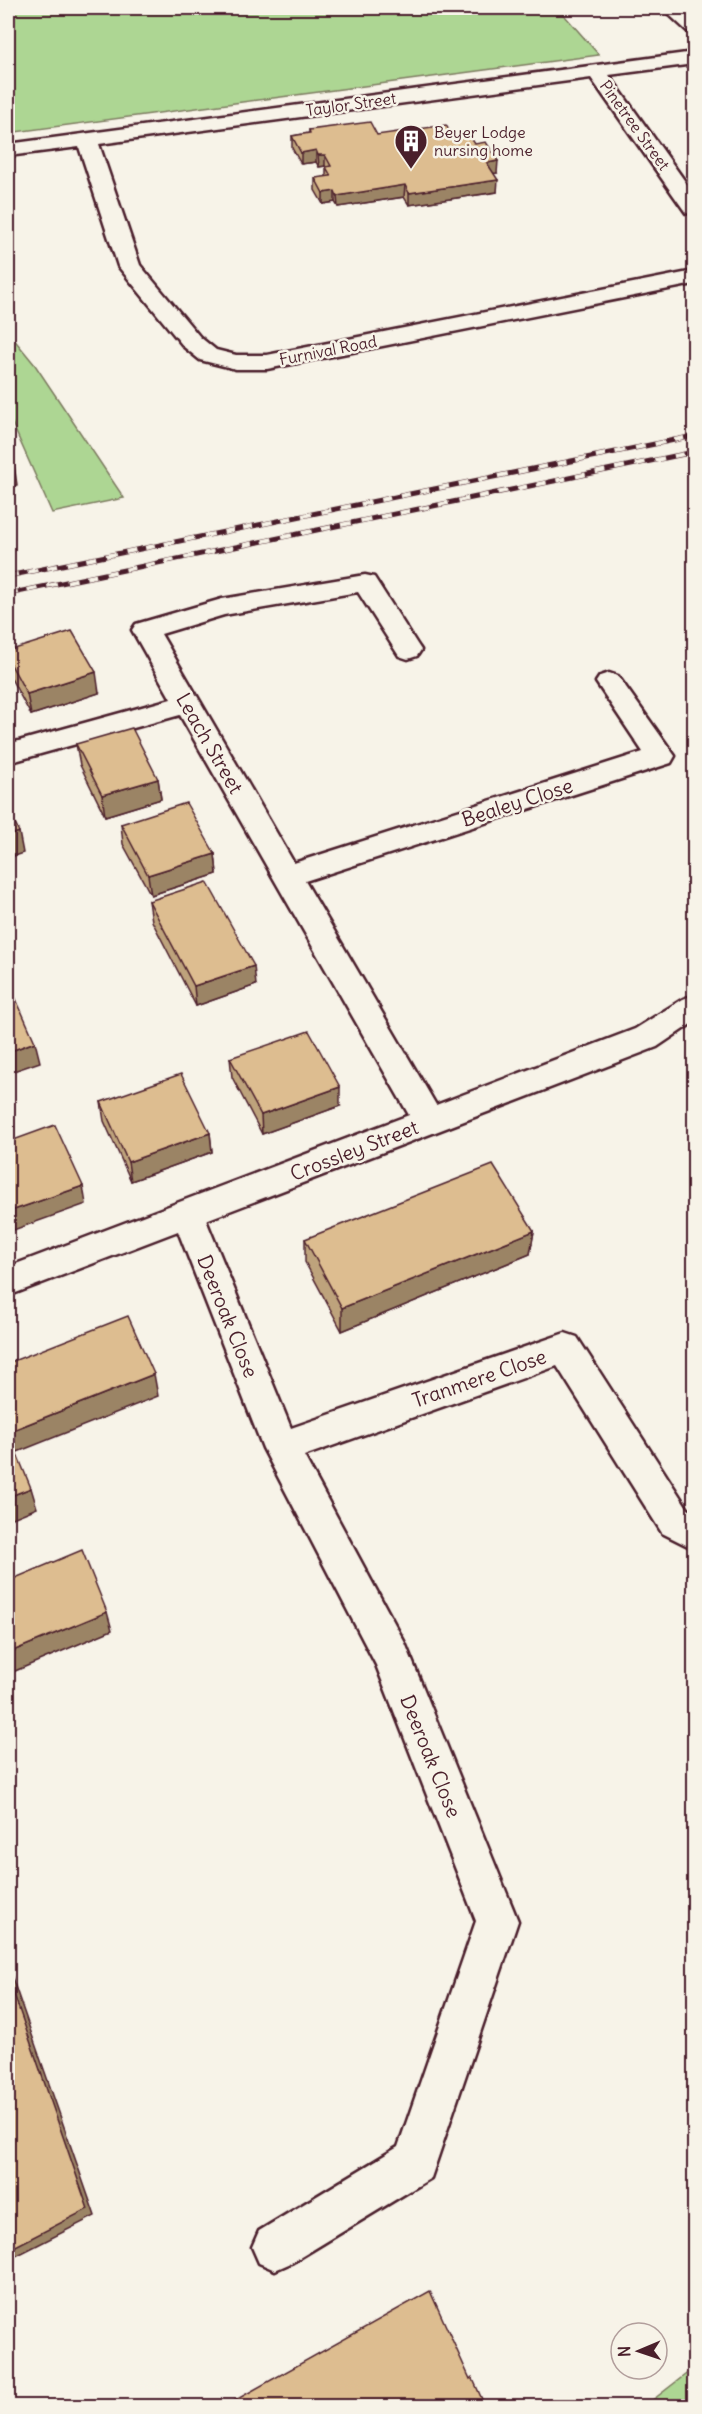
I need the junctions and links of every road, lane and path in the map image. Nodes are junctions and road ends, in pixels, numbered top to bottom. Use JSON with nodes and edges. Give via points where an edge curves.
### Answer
{"nodes":[{"id":1,"x":671,"y":8,"type":"edge"},
{"id":2,"x":694,"y":27,"type":"edge"},
{"id":3,"x":694,"y":58,"type":"edge"},
{"id":4,"x":597,"y":72,"type":"junction"},
{"id":5,"x":87,"y":140,"type":"junction"},
{"id":6,"x":8,"y":150,"type":"edge"},
{"id":7,"x":694,"y":208,"type":"edge"},
{"id":8,"x":694,"y":277,"type":"edge"},
{"id":9,"x":408,"y":650,"type":"dead end"},
{"id":10,"x":609,"y":682,"type":"dead end"},
{"id":11,"x":188,"y":704,"type":"junction"},
{"id":12,"x":8,"y":753,"type":"edge"},
{"id":13,"x":287,"y":876,"type":"junction"},
{"id":14,"x":694,"y":1007,"type":"edge"},
{"id":15,"x":429,"y":1121,"type":"junction"},
{"id":16,"x":187,"y":1213,"type":"junction"},
{"id":17,"x":8,"y":1282,"type":"edge"},
{"id":18,"x":281,"y":1448,"type":"junction"},
{"id":19,"x":694,"y":1532,"type":"edge"},
{"id":20,"x":275,"y":2247,"type":"dead end"}],
"edges":[{"from":1,"to":2,"type":"street"},
{"from":3,"to":4,"type":"street","name":"Taylor Street"},
{"from":4,"to":5,"type":"street","name":"Taylor Street"},
{"from":4,"to":7,"type":"street","name":"Pinetree Street"},
{"from":5,"to":6,"type":"street","name":"Taylor Street"},
{"from":5,"to":8,"type":"street","name":"Furnival Road","via":[[129,266],[192,342],[208,355],[222,359],[267,362]]},
{"from":9,"to":11,"type":"street","name":"Leach Street","via":[[365,583],[222,607],[145,630]]},
{"from":10,"to":13,"type":"street","name":"Bealey Close","via":[[661,756]]},
{"from":11,"to":12,"type":"street"},
{"from":11,"to":13,"type":"street","name":"Leach Street"},
{"from":13,"to":15,"type":"street","name":"Leach Street"},
{"from":14,"to":15,"type":"street","name":"Crossley Street","via":[[646,1038]]},
{"from":15,"to":16,"type":"street","name":"Crossley Street"},
{"from":16,"to":17,"type":"street","name":"Crossley Street"},
{"from":16,"to":18,"type":"street","name":"Deeroak Close"},
{"from":18,"to":19,"type":"street","name":"Tranmere Close","via":[[565,1348],[675,1521]]},
{"from":18,"to":20,"type":"street","name":"Deeroak Close","via":[[391,1656],[497,1921],[416,2162]]}]}
